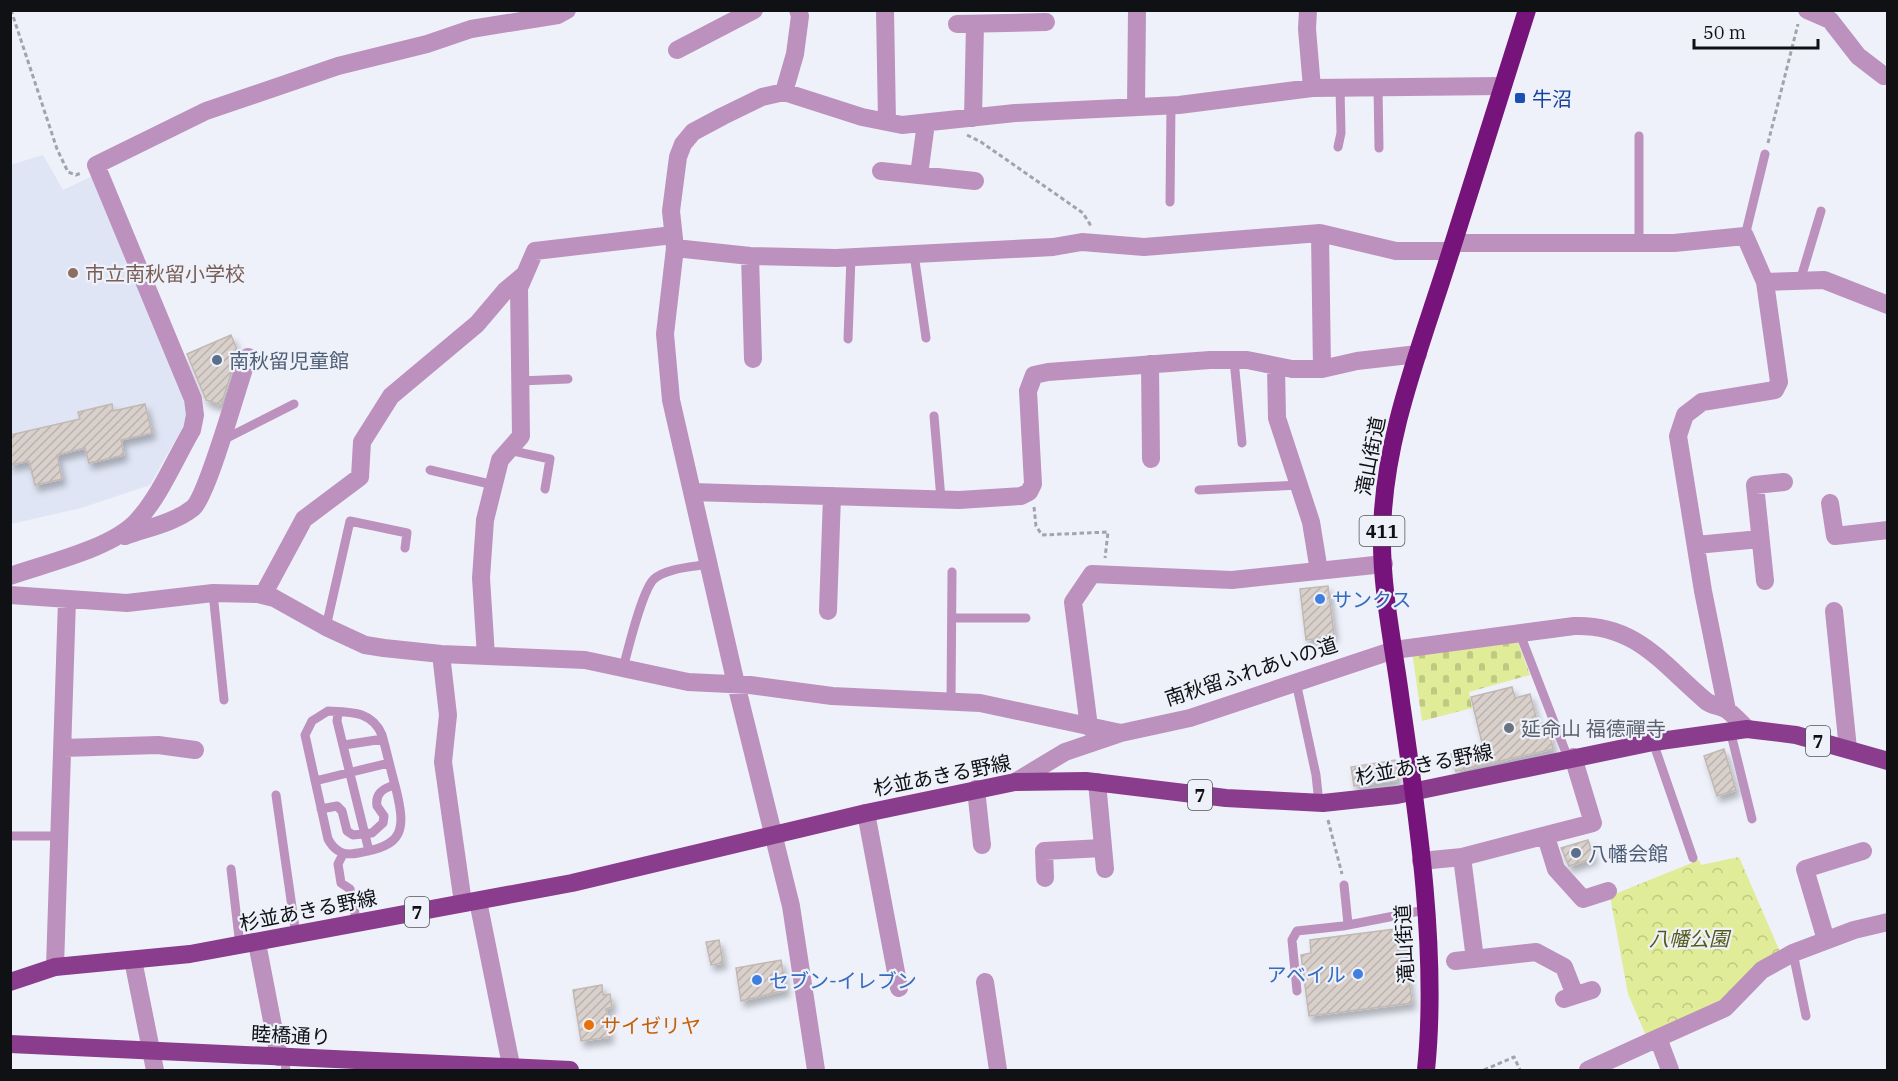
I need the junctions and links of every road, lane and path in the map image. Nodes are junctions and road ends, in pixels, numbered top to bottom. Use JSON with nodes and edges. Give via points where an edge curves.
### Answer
{"nodes":[{"id":1,"x":11,"y":10,"type":"edge"},
{"id":2,"x":567,"y":10,"type":"edge"},
{"id":3,"x":754,"y":10,"type":"edge"},
{"id":4,"x":798,"y":10,"type":"edge"},
{"id":5,"x":885,"y":10,"type":"edge"},
{"id":6,"x":1137,"y":10,"type":"edge"},
{"id":7,"x":1308,"y":10,"type":"edge"},
{"id":8,"x":1527,"y":10,"type":"edge"},
{"id":9,"x":1803,"y":16,"type":"edge"},
{"id":10,"x":1046,"y":22,"type":"dead end"},
{"id":11,"x":677,"y":50,"type":"dead end"},
{"id":12,"x":1886,"y":74,"type":"edge"},
{"id":13,"x":1502,"y":86,"type":"junction"},
{"id":14,"x":1378,"y":87,"type":"junction"},
{"id":15,"x":1312,"y":88,"type":"junction"},
{"id":16,"x":1340,"y":88,"type":"junction"},
{"id":17,"x":784,"y":92,"type":"junction"},
{"id":18,"x":1172,"y":105,"type":"junction"},
{"id":19,"x":1136,"y":106,"type":"junction"},
{"id":20,"x":974,"y":118,"type":"junction"},
{"id":21,"x":887,"y":122,"type":"junction"},
{"id":22,"x":926,"y":123,"type":"junction"},
{"id":23,"x":963,"y":134,"type":"dead end"},
{"id":24,"x":1639,"y":136,"type":"dead end"},
{"id":25,"x":1338,"y":147,"type":"dead end"},
{"id":26,"x":1379,"y":148,"type":"dead end"},
{"id":27,"x":1765,"y":154,"type":"joint"},
{"id":28,"x":881,"y":171,"type":"dead end"},
{"id":29,"x":68,"y":172,"type":"dead end"},
{"id":30,"x":919,"y":175,"type":"junction"},
{"id":31,"x":975,"y":181,"type":"dead end"},
{"id":32,"x":1170,"y":202,"type":"dead end"},
{"id":33,"x":1821,"y":211,"type":"dead end"},
{"id":34,"x":1320,"y":233,"type":"junction"},
{"id":35,"x":1745,"y":236,"type":"junction"},
{"id":36,"x":674,"y":241,"type":"junction"},
{"id":37,"x":1102,"y":242,"type":"junction"},
{"id":38,"x":1639,"y":243,"type":"junction"},
{"id":39,"x":1453,"y":247,"type":"junction"},
{"id":40,"x":914,"y":254,"type":"junction"},
{"id":41,"x":750,"y":256,"type":"junction"},
{"id":42,"x":851,"y":257,"type":"junction"},
{"id":43,"x":524,"y":275,"type":"junction"},
{"id":44,"x":1800,"y":281,"type":"junction"},
{"id":45,"x":1765,"y":282,"type":"junction"},
{"id":46,"x":1887,"y":305,"type":"edge"},
{"id":47,"x":926,"y":338,"type":"dead end"},
{"id":48,"x":848,"y":339,"type":"dead end"},
{"id":49,"x":1418,"y":354,"type":"junction"},
{"id":50,"x":248,"y":357,"type":"dead end"},
{"id":51,"x":753,"y":359,"type":"dead end"},
{"id":52,"x":1234,"y":360,"type":"junction"},
{"id":53,"x":1150,"y":364,"type":"junction"},
{"id":54,"x":1276,"y":367,"type":"junction"},
{"id":55,"x":1322,"y":369,"type":"junction"},
{"id":56,"x":568,"y":379,"type":"dead end"},
{"id":57,"x":520,"y":381,"type":"junction"},
{"id":58,"x":294,"y":404,"type":"dead end"},
{"id":59,"x":934,"y":416,"type":"dead end"},
{"id":60,"x":219,"y":442,"type":"junction"},
{"id":61,"x":1242,"y":443,"type":"dead end"},
{"id":62,"x":508,"y":450,"type":"junction"},
{"id":63,"x":1151,"y":459,"type":"dead end"},
{"id":64,"x":430,"y":470,"type":"dead end"},
{"id":65,"x":1784,"y":482,"type":"dead end"},
{"id":66,"x":494,"y":485,"type":"junction"},
{"id":67,"x":1299,"y":485,"type":"junction"},
{"id":68,"x":545,"y":489,"type":"dead end"},
{"id":69,"x":1199,"y":490,"type":"dead end"},
{"id":70,"x":692,"y":492,"type":"junction"},
{"id":71,"x":1029,"y":492,"type":"junction"},
{"id":72,"x":832,"y":496,"type":"junction"},
{"id":73,"x":941,"y":499,"type":"junction"},
{"id":74,"x":1830,"y":503,"type":"dead end"},
{"id":75,"x":1887,"y":530,"type":"edge"},
{"id":76,"x":1760,"y":539,"type":"junction"},
{"id":77,"x":1696,"y":545,"type":"junction"},
{"id":78,"x":92,"y":547,"type":"junction"},
{"id":79,"x":405,"y":548,"type":"dead end"},
{"id":80,"x":709,"y":564,"type":"junction"},
{"id":81,"x":1384,"y":564,"type":"junction"},
{"id":82,"x":1319,"y":571,"type":"junction"},
{"id":83,"x":952,"y":572,"type":"dead end"},
{"id":84,"x":1108,"y":575,"type":"junction"},
{"id":85,"x":10,"y":576,"type":"edge"},
{"id":86,"x":1765,"y":581,"type":"dead end"},
{"id":87,"x":213,"y":593,"type":"junction"},
{"id":88,"x":10,"y":595,"type":"edge"},
{"id":89,"x":263,"y":595,"type":"junction"},
{"id":90,"x":67,"y":600,"type":"junction"},
{"id":91,"x":828,"y":611,"type":"dead end"},
{"id":92,"x":1833,"y":611,"type":"dead end"},
{"id":93,"x":952,"y":618,"type":"junction"},
{"id":94,"x":1026,"y":618,"type":"dead end"},
{"id":95,"x":326,"y":627,"type":"junction"},
{"id":96,"x":1520,"y":634,"type":"junction"},
{"id":97,"x":1394,"y":650,"type":"junction"},
{"id":98,"x":441,"y":654,"type":"junction"},
{"id":99,"x":486,"y":656,"type":"junction"},
{"id":100,"x":623,"y":668,"type":"junction"},
{"id":101,"x":1296,"y":682,"type":"junction"},
{"id":102,"x":736,"y":684,"type":"junction"},
{"id":103,"x":224,"y":700,"type":"dead end"},
{"id":104,"x":951,"y":701,"type":"junction"},
{"id":105,"x":1727,"y":710,"type":"junction"},
{"id":106,"x":338,"y":711,"type":"junction"},
{"id":107,"x":1089,"y":727,"type":"junction"},
{"id":108,"x":1738,"y":730,"type":"junction"},
{"id":109,"x":1121,"y":733,"type":"junction"},
{"id":110,"x":383,"y":739,"type":"junction"},
{"id":111,"x":1653,"y":742,"type":"junction"},
{"id":112,"x":344,"y":746,"type":"junction"},
{"id":113,"x":63,"y":748,"type":"junction"},
{"id":114,"x":1848,"y":749,"type":"junction"},
{"id":115,"x":195,"y":750,"type":"dead end"},
{"id":116,"x":1571,"y":758,"type":"junction"},
{"id":117,"x":1887,"y":761,"type":"edge"},
{"id":118,"x":389,"y":763,"type":"junction"},
{"id":119,"x":350,"y":773,"type":"junction"},
{"id":120,"x":315,"y":781,"type":"junction"},
{"id":121,"x":1015,"y":782,"type":"junction"},
{"id":122,"x":1097,"y":782,"type":"junction"},
{"id":123,"x":395,"y":785,"type":"junction"},
{"id":124,"x":976,"y":789,"type":"junction"},
{"id":125,"x":1414,"y":790,"type":"junction"},
{"id":126,"x":276,"y":795,"type":"dead end"},
{"id":127,"x":1321,"y":803,"type":"junction"},
{"id":128,"x":321,"y":809,"type":"junction"},
{"id":129,"x":866,"y":813,"type":"junction"},
{"id":130,"x":1752,"y":819,"type":"dead end"},
{"id":131,"x":365,"y":834,"type":"junction"},
{"id":132,"x":774,"y":834,"type":"junction"},
{"id":133,"x":10,"y":836,"type":"edge"},
{"id":134,"x":60,"y":836,"type":"junction"},
{"id":135,"x":1546,"y":837,"type":"junction"},
{"id":136,"x":982,"y":845,"type":"dead end"},
{"id":137,"x":1103,"y":848,"type":"junction"},
{"id":138,"x":1863,"y":851,"type":"dead end"},
{"id":139,"x":369,"y":852,"type":"junction"},
{"id":140,"x":343,"y":854,"type":"junction"},
{"id":141,"x":1462,"y":857,"type":"junction"},
{"id":142,"x":1693,"y":858,"type":"dead end"},
{"id":143,"x":1421,"y":861,"type":"junction"},
{"id":144,"x":231,"y":869,"type":"dead end"},
{"id":145,"x":1105,"y":869,"type":"dead end"},
{"id":146,"x":1045,"y":878,"type":"dead end"},
{"id":147,"x":1344,"y":885,"type":"joint"},
{"id":148,"x":1608,"y":891,"type":"dead end"},
{"id":149,"x":470,"y":902,"type":"junction"},
{"id":150,"x":1425,"y":910,"type":"junction"},
{"id":151,"x":1887,"y":922,"type":"edge"},
{"id":152,"x":357,"y":924,"type":"junction"},
{"id":153,"x":1348,"y":924,"type":"junction"},
{"id":154,"x":296,"y":935,"type":"junction"},
{"id":155,"x":1826,"y":940,"type":"junction"},
{"id":156,"x":248,"y":944,"type":"junction"},
{"id":157,"x":1793,"y":954,"type":"junction"},
{"id":158,"x":1475,"y":959,"type":"junction"},
{"id":159,"x":133,"y":960,"type":"junction"},
{"id":160,"x":1455,"y":961,"type":"dead end"},
{"id":161,"x":55,"y":968,"type":"junction"},
{"id":162,"x":10,"y":982,"type":"edge"},
{"id":163,"x":985,"y":982,"type":"dead end"},
{"id":164,"x":899,"y":988,"type":"dead end"},
{"id":165,"x":1298,"y":991,"type":"dead end"},
{"id":166,"x":1577,"y":995,"type":"dead end"},
{"id":167,"x":1806,"y":1016,"type":"dead end"},
{"id":168,"x":1658,"y":1038,"type":"junction"},
{"id":169,"x":10,"y":1044,"type":"edge"},
{"id":170,"x":153,"y":1051,"type":"junction"},
{"id":171,"x":283,"y":1061,"type":"edge"},
{"id":172,"x":512,"y":1069,"type":"edge"},
{"id":173,"x":155,"y":1071,"type":"edge"},
{"id":174,"x":570,"y":1071,"type":"edge"},
{"id":175,"x":816,"y":1071,"type":"edge"},
{"id":176,"x":998,"y":1071,"type":"edge"},
{"id":177,"x":1426,"y":1071,"type":"edge"},
{"id":178,"x":1484,"y":1071,"type":"edge"},
{"id":179,"x":1520,"y":1071,"type":"edge"},
{"id":180,"x":1588,"y":1071,"type":"edge"},
{"id":181,"x":1670,"y":1071,"type":"edge"}],
"edges":[{"from":1,"to":29,"type":"path"},
{"from":2,"to":78,"type":"street","via":[[558,15],[471,29],[338,66],[206,111],[96,165],[193,399],[195,416],[192,430],[146,510],[126,530]]},
{"from":3,"to":11,"type":"street"},
{"from":4,"to":17,"type":"street","via":[[795,54]]},
{"from":5,"to":21,"type":"street"},
{"from":6,"to":19,"type":"street"},
{"from":7,"to":15,"type":"street"},
{"from":8,"to":13,"type":"highway","name":"滝山街道","number":"411"},
{"from":9,"to":12,"type":"street","via":[[1830,20],[1858,56]]},
{"from":9,"to":27,"type":"path"},
{"from":10,"to":20,"type":"street","via":[[966,24]]},
{"from":13,"to":14,"type":"street"},
{"from":13,"to":39,"type":"highway","name":"滝山街道","number":"411"},
{"from":14,"to":16,"type":"street"},
{"from":14,"to":26,"type":"lane"},
{"from":15,"to":16,"type":"street"},
{"from":15,"to":18,"type":"street"},
{"from":16,"to":25,"type":"lane"},
{"from":17,"to":21,"type":"street"},
{"from":17,"to":36,"type":"street","via":[[762,97],[723,116],[693,132],[683,144],[671,211]]},
{"from":18,"to":19,"type":"street"},
{"from":18,"to":32,"type":"lane"},
{"from":19,"to":20,"type":"street"},
{"from":20,"to":22,"type":"street"},
{"from":21,"to":22,"type":"street"},
{"from":22,"to":30,"type":"street"},
{"from":23,"to":37,"type":"path","via":[[981,142],[1083,213]]},
{"from":24,"to":38,"type":"lane"},
{"from":27,"to":35,"type":"lane"},
{"from":28,"to":30,"type":"street"},
{"from":30,"to":31,"type":"street"},
{"from":33,"to":44,"type":"lane"},
{"from":34,"to":37,"type":"street","via":[[1144,247]]},
{"from":34,"to":39,"type":"street","via":[[1396,251]]},
{"from":34,"to":55,"type":"street"},
{"from":35,"to":38,"type":"street"},
{"from":35,"to":45,"type":"street"},
{"from":36,"to":41,"type":"street"},
{"from":36,"to":43,"type":"street","via":[[535,251]]},
{"from":36,"to":70,"type":"street","via":[[665,334],[671,400]]},
{"from":37,"to":40,"type":"street"},
{"from":38,"to":39,"type":"street"},
{"from":39,"to":49,"type":"highway","name":"滝山街道","number":"411"},
{"from":40,"to":42,"type":"street"},
{"from":40,"to":47,"type":"lane"},
{"from":41,"to":42,"type":"street"},
{"from":41,"to":51,"type":"street"},
{"from":42,"to":48,"type":"lane"},
{"from":43,"to":57,"type":"street","via":[[519,288]]},
{"from":43,"to":89,"type":"street","via":[[477,324],[391,396],[362,442],[360,477],[304,519]]},
{"from":44,"to":45,"type":"street"},
{"from":44,"to":46,"type":"street","via":[[1824,280]]},
{"from":45,"to":77,"type":"street","via":[[1779,382],[1775,390],[1702,402],[1685,415],[1678,436]]},
{"from":49,"to":55,"type":"street"},
{"from":49,"to":81,"type":"highway","name":"滝山街道","number":"411","via":[[1388,462],[1382,537]]},
{"from":50,"to":60,"type":"street"},
{"from":52,"to":53,"type":"street"},
{"from":52,"to":54,"type":"street"},
{"from":52,"to":61,"type":"lane"},
{"from":53,"to":63,"type":"street"},
{"from":53,"to":71,"type":"street","via":[[1034,375],[1028,391],[1033,484]]},
{"from":54,"to":55,"type":"street"},
{"from":54,"to":67,"type":"street","via":[[1276,417]]},
{"from":56,"to":57,"type":"lane"},
{"from":57,"to":62,"type":"street","via":[[521,436]]},
{"from":58,"to":60,"type":"lane"},
{"from":59,"to":73,"type":"lane"},
{"from":60,"to":78,"type":"street","via":[[212,471],[195,506],[182,516]]},
{"from":62,"to":66,"type":"street","via":[[500,460]]},
{"from":62,"to":68,"type":"lane","via":[[550,459]]},
{"from":64,"to":66,"type":"lane"},
{"from":65,"to":76,"type":"street","via":[[1755,485]]},
{"from":66,"to":99,"type":"street","via":[[485,520],[481,578]]},
{"from":67,"to":69,"type":"lane"},
{"from":67,"to":82,"type":"street","via":[[1311,522]]},
{"from":70,"to":72,"type":"street"},
{"from":70,"to":80,"type":"street"},
{"from":71,"to":73,"type":"street","via":[[1021,496]]},
{"from":71,"to":84,"type":"path","via":[[1036,526],[1042,535],[1108,532]]},
{"from":72,"to":73,"type":"street"},
{"from":72,"to":91,"type":"street"},
{"from":74,"to":75,"type":"street","via":[[1835,536]]},
{"from":76,"to":77,"type":"street"},
{"from":76,"to":86,"type":"street"},
{"from":77,"to":105,"type":"street"},
{"from":78,"to":85,"type":"street"},
{"from":79,"to":95,"type":"lane","via":[[407,533],[350,521]]},
{"from":80,"to":100,"type":"lane","via":[[662,574],[653,580]]},
{"from":80,"to":102,"type":"street"},
{"from":81,"to":82,"type":"street"},
{"from":81,"to":97,"type":"highway","name":"滝山街道","number":"411"},
{"from":82,"to":84,"type":"street","via":[[1232,580]]},
{"from":83,"to":93,"type":"lane"},
{"from":84,"to":107,"type":"street","via":[[1092,574],[1073,602]]},
{"from":87,"to":89,"type":"street"},
{"from":87,"to":90,"type":"street","via":[[127,603]]},
{"from":87,"to":103,"type":"lane"},
{"from":88,"to":90,"type":"street"},
{"from":89,"to":95,"type":"street"},
{"from":90,"to":113,"type":"street"},
{"from":92,"to":114,"type":"street"},
{"from":93,"to":94,"type":"lane"},
{"from":93,"to":104,"type":"lane"},
{"from":95,"to":98,"type":"street","via":[[365,645]]},
{"from":96,"to":97,"type":"street","name":"南秋留ふれあいの道"},
{"from":96,"to":105,"type":"street","name":"南秋留ふれあいの道","via":[[1594,625],[1617,630],[1650,650],[1709,703]]},
{"from":96,"to":116,"type":"lane"},
{"from":97,"to":101,"type":"street","name":"南秋留ふれあいの道"},
{"from":97,"to":125,"type":"highway","name":"滝山街道","number":"411"},
{"from":98,"to":99,"type":"street"},
{"from":98,"to":149,"type":"street","via":[[448,715],[443,762]]},
{"from":99,"to":100,"type":"street","via":[[585,660]]},
{"from":100,"to":102,"type":"street","via":[[688,682]]},
{"from":101,"to":109,"type":"street","name":"南秋留ふれあいの道","via":[[1190,718]]},
{"from":101,"to":127,"type":"lane"},
{"from":102,"to":104,"type":"street","via":[[832,696]]},
{"from":102,"to":132,"type":"street"},
{"from":104,"to":107,"type":"street","via":[[980,703]]},
{"from":105,"to":108,"type":"street","name":"南秋留ふれあいの道"},
{"from":106,"to":110,"type":"lane","via":[[372,719]]},
{"from":106,"to":112,"type":"lane"},
{"from":106,"to":120,"type":"lane","via":[[319,714],[307,727],[305,735]]},
{"from":107,"to":109,"type":"street"},
{"from":108,"to":111,"type":"main road","name":"杉並あきる野線","number":"7"},
{"from":108,"to":114,"type":"main road","name":"杉並あきる野線","number":"7","via":[[1778,731]]},
{"from":108,"to":130,"type":"lane"},
{"from":109,"to":121,"type":"street","name":"南秋留ふれあいの道","via":[[1065,752]]},
{"from":110,"to":112,"type":"lane"},
{"from":110,"to":118,"type":"lane"},
{"from":111,"to":116,"type":"main road","name":"杉並あきる野線","number":"7"},
{"from":111,"to":142,"type":"lane"},
{"from":112,"to":119,"type":"lane"},
{"from":113,"to":115,"type":"street","via":[[158,745]]},
{"from":113,"to":134,"type":"street"},
{"from":114,"to":117,"type":"main road","name":"杉並あきる野線","number":"7"},
{"from":116,"to":125,"type":"main road","name":"杉並あきる野線","number":"7"},
{"from":116,"to":135,"type":"street","via":[[1593,823]]},
{"from":118,"to":119,"type":"lane"},
{"from":118,"to":123,"type":"lane"},
{"from":119,"to":120,"type":"lane"},
{"from":119,"to":131,"type":"lane"},
{"from":120,"to":128,"type":"lane"},
{"from":121,"to":122,"type":"main road","name":"杉並あきる野線","number":"7"},
{"from":121,"to":124,"type":"main road","name":"杉並あきる野線","number":"7"},
{"from":122,"to":127,"type":"main road","name":"杉並あきる野線","number":"7","via":[[1226,798]]},
{"from":122,"to":137,"type":"street"},
{"from":123,"to":131,"type":"lane","via":[[385,787],[376,799],[383,823],[379,829]]},
{"from":123,"to":139,"type":"lane","via":[[402,816],[400,832],[388,844]]},
{"from":124,"to":129,"type":"main road","name":"杉並あきる野線","number":"7"},
{"from":124,"to":136,"type":"street"},
{"from":125,"to":127,"type":"main road","name":"杉並あきる野線","number":"7"},
{"from":125,"to":143,"type":"highway","name":"滝山街道","number":"411"},
{"from":126,"to":154,"type":"lane"},
{"from":127,"to":147,"type":"path","via":[[1337,847]]},
{"from":128,"to":131,"type":"lane","via":[[337,806],[347,831]]},
{"from":128,"to":140,"type":"lane","via":[[328,839]]},
{"from":129,"to":132,"type":"main road","name":"杉並あきる野線","number":"7"},
{"from":129,"to":164,"type":"street"},
{"from":131,"to":139,"type":"lane"},
{"from":132,"to":149,"type":"main road","name":"杉並あきる野線","number":"7","via":[[572,883]]},
{"from":132,"to":175,"type":"street","via":[[791,906]]},
{"from":133,"to":134,"type":"lane"},
{"from":134,"to":161,"type":"street"},
{"from":135,"to":141,"type":"street"},
{"from":135,"to":148,"type":"street","via":[[1556,869],[1583,899]]},
{"from":137,"to":145,"type":"street"},
{"from":137,"to":146,"type":"street","via":[[1044,851]]},
{"from":138,"to":155,"type":"street","via":[[1805,869]]},
{"from":139,"to":140,"type":"lane"},
{"from":140,"to":152,"type":"lane","via":[[338,864],[341,883],[350,889]]},
{"from":141,"to":143,"type":"street"},
{"from":141,"to":158,"type":"street"},
{"from":143,"to":150,"type":"highway","name":"滝山街道","number":"411"},
{"from":144,"to":156,"type":"lane"},
{"from":147,"to":153,"type":"lane"},
{"from":149,"to":152,"type":"main road","name":"杉並あきる野線","number":"7"},
{"from":149,"to":172,"type":"street"},
{"from":150,"to":153,"type":"lane"},
{"from":150,"to":177,"type":"highway","name":"滝山街道","number":"411","via":[[1430,1032]]},
{"from":151,"to":155,"type":"street"},
{"from":152,"to":154,"type":"main road","name":"杉並あきる野線","number":"7"},
{"from":153,"to":165,"type":"lane","via":[[1297,931],[1292,940]]},
{"from":154,"to":156,"type":"main road","name":"杉並あきる野線","number":"7"},
{"from":155,"to":157,"type":"street"},
{"from":156,"to":159,"type":"main road","name":"杉並あきる野線","number":"7"},
{"from":156,"to":171,"type":"street"},
{"from":157,"to":167,"type":"lane"},
{"from":157,"to":168,"type":"street","via":[[1762,970],[1725,1008]]},
{"from":158,"to":160,"type":"street"},
{"from":158,"to":166,"type":"street","via":[[1536,952],[1564,967]]},
{"from":159,"to":161,"type":"main road","name":"杉並あきる野線","number":"7"},
{"from":159,"to":170,"type":"street"},
{"from":161,"to":162,"type":"main road","name":"杉並あきる野線","number":"7"},
{"from":163,"to":176,"type":"street"},
{"from":168,"to":180,"type":"street"},
{"from":168,"to":181,"type":"street"},
{"from":169,"to":170,"type":"main road","name":"睦橋通り"},
{"from":170,"to":171,"type":"main road","name":"睦橋通り"},
{"from":170,"to":173,"type":"street"},
{"from":171,"to":172,"type":"main road","name":"睦橋通り"},
{"from":172,"to":174,"type":"main road","name":"睦橋通り"},
{"from":178,"to":179,"type":"path","via":[[1514,1057]]}]}
